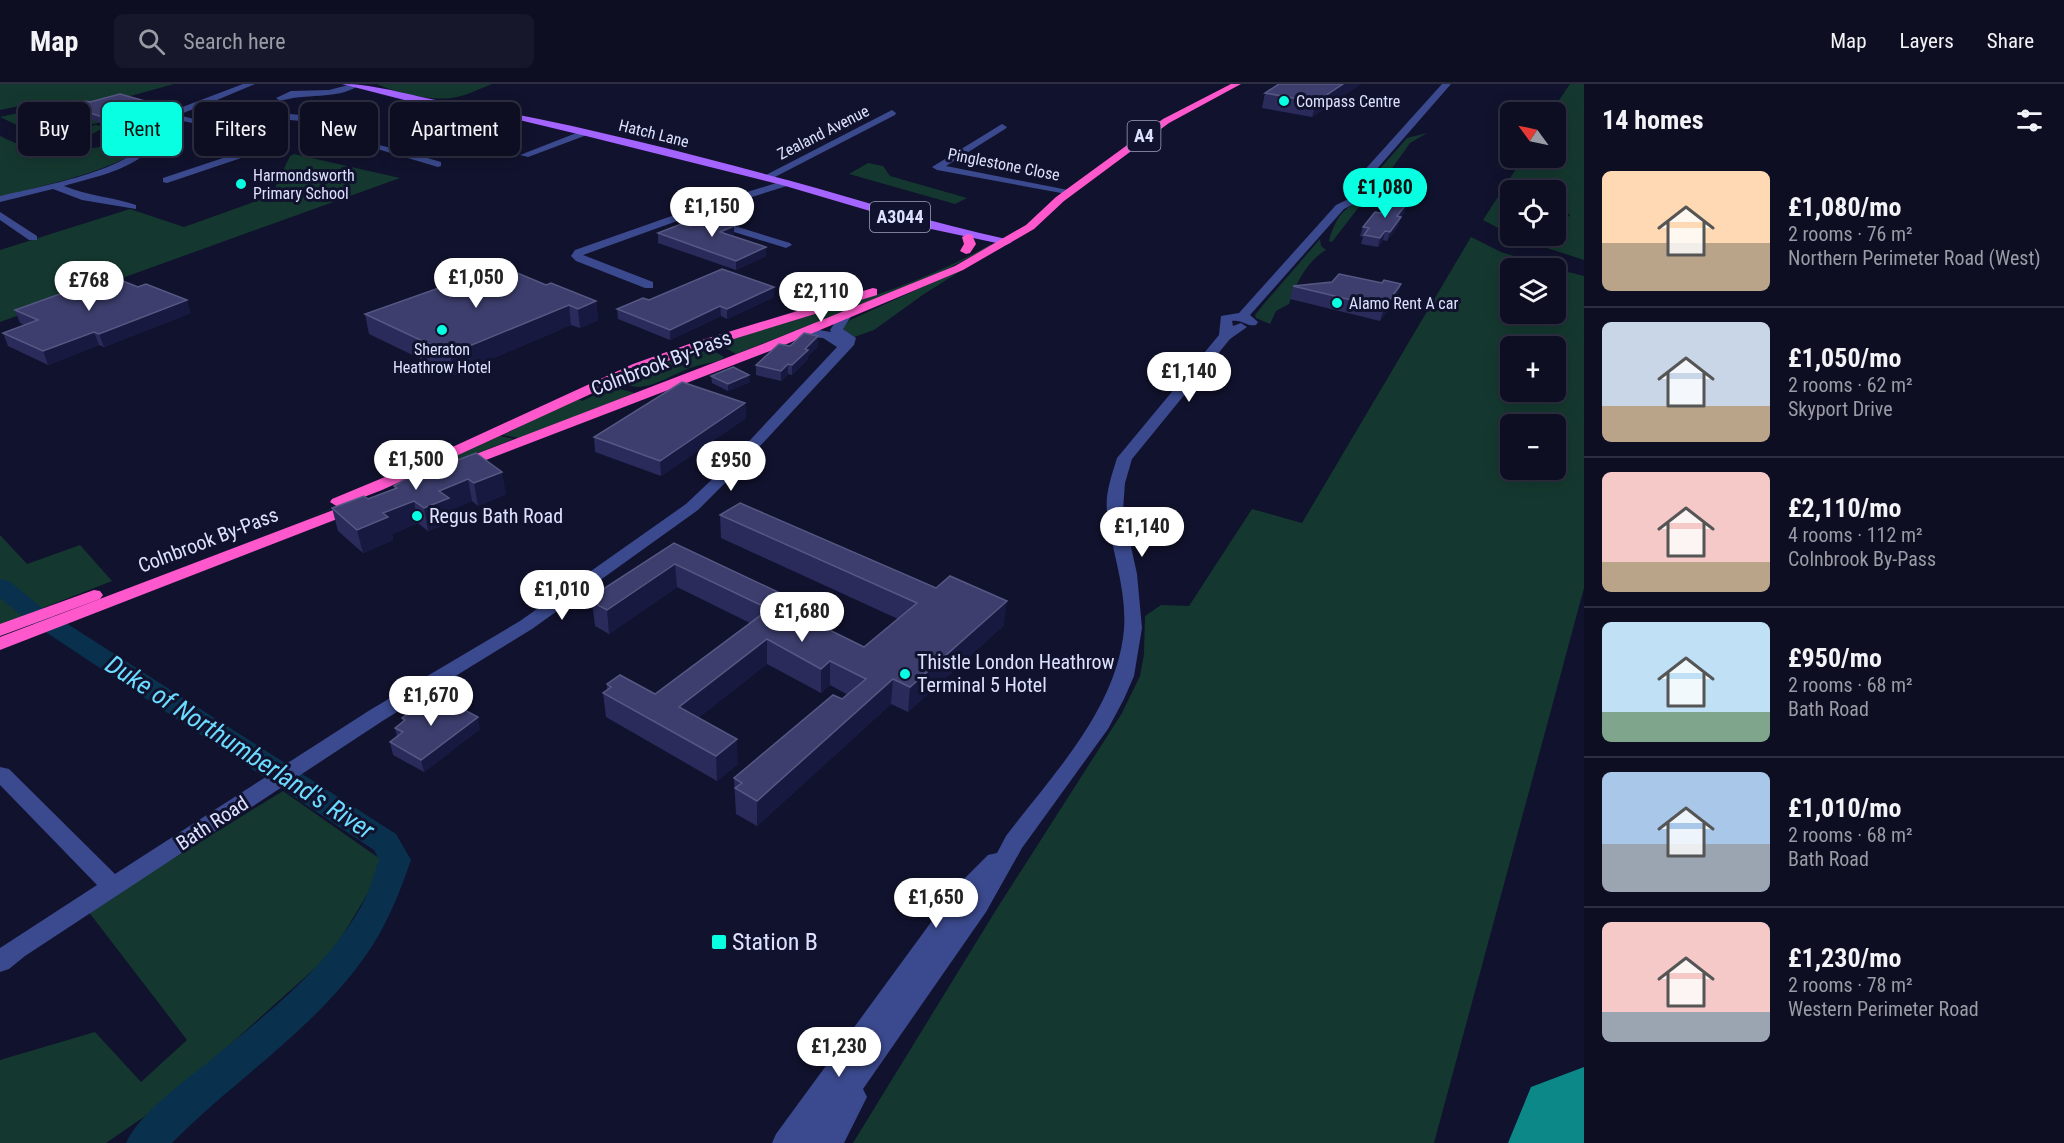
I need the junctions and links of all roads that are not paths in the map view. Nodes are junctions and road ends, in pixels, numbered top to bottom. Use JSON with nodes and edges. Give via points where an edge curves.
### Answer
{"nodes":[{"id":1,"x":251,"y":84,"type":"edge"},
{"id":2,"x":1237,"y":84,"type":"edge"},
{"id":3,"x":1447,"y":84,"type":"edge"},
{"id":4,"x":350,"y":85,"type":"edge"},
{"id":5,"x":280,"y":98,"type":"dead end"},
{"id":6,"x":204,"y":100,"type":"junction"},
{"id":7,"x":428,"y":102,"type":"edge"},
{"id":8,"x":183,"y":108,"type":"edge"},
{"id":9,"x":892,"y":113,"type":"dead end"},
{"id":10,"x":520,"y":117,"type":"edge"},
{"id":11,"x":300,"y":118,"type":"edge"},
{"id":12,"x":1002,"y":127,"type":"dead end"},
{"id":13,"x":584,"y":133,"type":"junction"},
{"id":14,"x":378,"y":148,"type":"dead end"},
{"id":15,"x":390,"y":151,"type":"edge"},
{"id":16,"x":139,"y":156,"type":"edge"},
{"id":17,"x":238,"y":156,"type":"edge"},
{"id":18,"x":406,"y":156,"type":"edge"},
{"id":19,"x":525,"y":156,"type":"dead end"},
{"id":20,"x":438,"y":164,"type":"dead end"},
{"id":21,"x":1365,"y":176,"type":"junction"},
{"id":22,"x":767,"y":177,"type":"junction"},
{"id":23,"x":167,"y":180,"type":"dead end"},
{"id":24,"x":786,"y":183,"type":"junction"},
{"id":25,"x":53,"y":185,"type":"junction"},
{"id":26,"x":1363,"y":194,"type":"junction"},
{"id":27,"x":1064,"y":196,"type":"junction"},
{"id":28,"x":1344,"y":196,"type":"junction"},
{"id":29,"x":0,"y":199,"type":"edge"},
{"id":30,"x":132,"y":207,"type":"dead end"},
{"id":31,"x":687,"y":214,"type":"junction"},
{"id":32,"x":0,"y":215,"type":"edge"},
{"id":33,"x":950,"y":231,"type":"junction"},
{"id":34,"x":968,"y":237,"type":"junction"},
{"id":35,"x":33,"y":238,"type":"dead end"},
{"id":36,"x":996,"y":242,"type":"junction"},
{"id":37,"x":786,"y":245,"type":"dead end"},
{"id":38,"x":966,"y":251,"type":"junction"},
{"id":39,"x":649,"y":285,"type":"dead end"},
{"id":40,"x":846,"y":315,"type":"junction"},
{"id":41,"x":801,"y":333,"type":"junction"},
{"id":42,"x":843,"y":348,"type":"junction"},
{"id":43,"x":686,"y":349,"type":"junction"},
{"id":44,"x":732,"y":360,"type":"junction"},
{"id":45,"x":615,"y":377,"type":"junction"},
{"id":46,"x":664,"y":386,"type":"junction"},
{"id":47,"x":52,"y":617,"type":"junction"},
{"id":48,"x":30,"y":625,"type":"junction"},
{"id":49,"x":0,"y":630,"type":"edge"},
{"id":50,"x":0,"y":644,"type":"edge"},
{"id":51,"x":2,"y":774,"type":"dead end"},
{"id":52,"x":1014,"y":842,"type":"junction"},
{"id":53,"x":114,"y":887,"type":"junction"},
{"id":54,"x":0,"y":962,"type":"edge"},
{"id":55,"x":888,"y":1035,"type":"junction"},
{"id":56,"x":793,"y":1141,"type":"edge"},
{"id":57,"x":829,"y":1143,"type":"edge"}],
"edges":[{"from":1,"to":6,"type":"street"},
{"from":2,"to":27,"type":"highway","number":"A4","via":[[1166,121]]},
{"from":3,"to":21,"type":"street"},
{"from":4,"to":5,"type":"street","via":[[329,93]]},
{"from":4,"to":7,"type":"main road","name":"Hatch Lane","number":"A3044"},
{"from":6,"to":8,"type":"street"},
{"from":6,"to":11,"type":"street"},
{"from":9,"to":22,"type":"street","name":"Zealand Avenue"},
{"from":10,"to":13,"type":"main road","name":"Hatch Lane","number":"A3044"},
{"from":12,"to":27,"type":"street","name":"Pinglestone Close","via":[[937,167]]},
{"from":13,"to":19,"type":"street"},
{"from":13,"to":22,"type":"main road","name":"Hatch Lane","number":"A3044"},
{"from":14,"to":15,"type":"street"},
{"from":16,"to":25,"type":"street"},
{"from":17,"to":23,"type":"street"},
{"from":18,"to":20,"type":"street"},
{"from":21,"to":26,"type":"street"},
{"from":21,"to":28,"type":"street"},
{"from":22,"to":24,"type":"main road","name":"Hatch Lane","number":"A3044"},
{"from":24,"to":31,"type":"street"},
{"from":24,"to":33,"type":"main road","name":"Hatch Lane","number":"A3044"},
{"from":25,"to":29,"type":"street"},
{"from":25,"to":30,"type":"street","via":[[82,197]]},
{"from":26,"to":28,"type":"street"},
{"from":26,"to":28,"type":"street"},
{"from":27,"to":36,"type":"highway","name":"Colnbrook By-Pass","number":"A4","via":[[1036,223]]},
{"from":28,"to":52,"type":"street","via":[[1241,322],[1226,330],[1125,458],[1117,483],[1115,510],[1128,574],[1133,628],[1124,676],[1101,724]]},
{"from":31,"to":37,"type":"street"},
{"from":31,"to":39,"type":"street","via":[[579,252],[580,259]]},
{"from":32,"to":35,"type":"street"},
{"from":33,"to":34,"type":"main road","name":"Hatch Lane","number":"A3044"},
{"from":33,"to":36,"type":"main road","name":"Hatch Lane","number":"A3044"},
{"from":34,"to":36,"type":"main road","name":"Hatch Lane","number":"A3044"},
{"from":34,"to":38,"type":"highway"},
{"from":36,"to":38,"type":"highway","name":"Colnbrook By-Pass","number":"A4"},
{"from":36,"to":40,"type":"highway","name":"Colnbrook By-Pass","number":"A4","via":[[959,268]]},
{"from":38,"to":43,"type":"highway","name":"Colnbrook By-Pass","number":"A4","via":[[892,286]]},
{"from":40,"to":41,"type":"highway","name":"Colnbrook By-Pass","number":"A4"},
{"from":40,"to":42,"type":"street","via":[[836,330],[849,339]]},
{"from":41,"to":42,"type":"street","via":[[830,336],[839,340]]},
{"from":41,"to":44,"type":"highway","name":"Colnbrook By-Pass","number":"A4"},
{"from":42,"to":53,"type":"street","name":"Bath Road","via":[[699,500],[526,625],[376,715]]},
{"from":43,"to":44,"type":"highway","via":[[716,349]]},
{"from":43,"to":45,"type":"highway","name":"Colnbrook By-Pass","number":"A4"},
{"from":44,"to":46,"type":"highway","name":"Colnbrook By-Pass","number":"A4"},
{"from":45,"to":46,"type":"highway","via":[[620,386],[628,389]]},
{"from":45,"to":47,"type":"highway","name":"Colnbrook By-Pass","number":"A4","via":[[364,492]]},
{"from":46,"to":47,"type":"highway","name":"Colnbrook By-Pass","number":"A4"},
{"from":47,"to":48,"type":"highway","name":"Colnbrook By-Pass","number":"A4"},
{"from":48,"to":49,"type":"highway","name":"Colnbrook By-Pass","number":"A4"},
{"from":48,"to":50,"type":"highway","name":"Colnbrook By-Pass","number":"A4"},
{"from":51,"to":53,"type":"street"},
{"from":52,"to":55,"type":"street","via":[[978,906]]},
{"from":52,"to":56,"type":"street","via":[[967,891]]},
{"from":53,"to":54,"type":"street","name":"Bath Road"},
{"from":55,"to":56,"type":"street"},
{"from":55,"to":57,"type":"street"}]}
